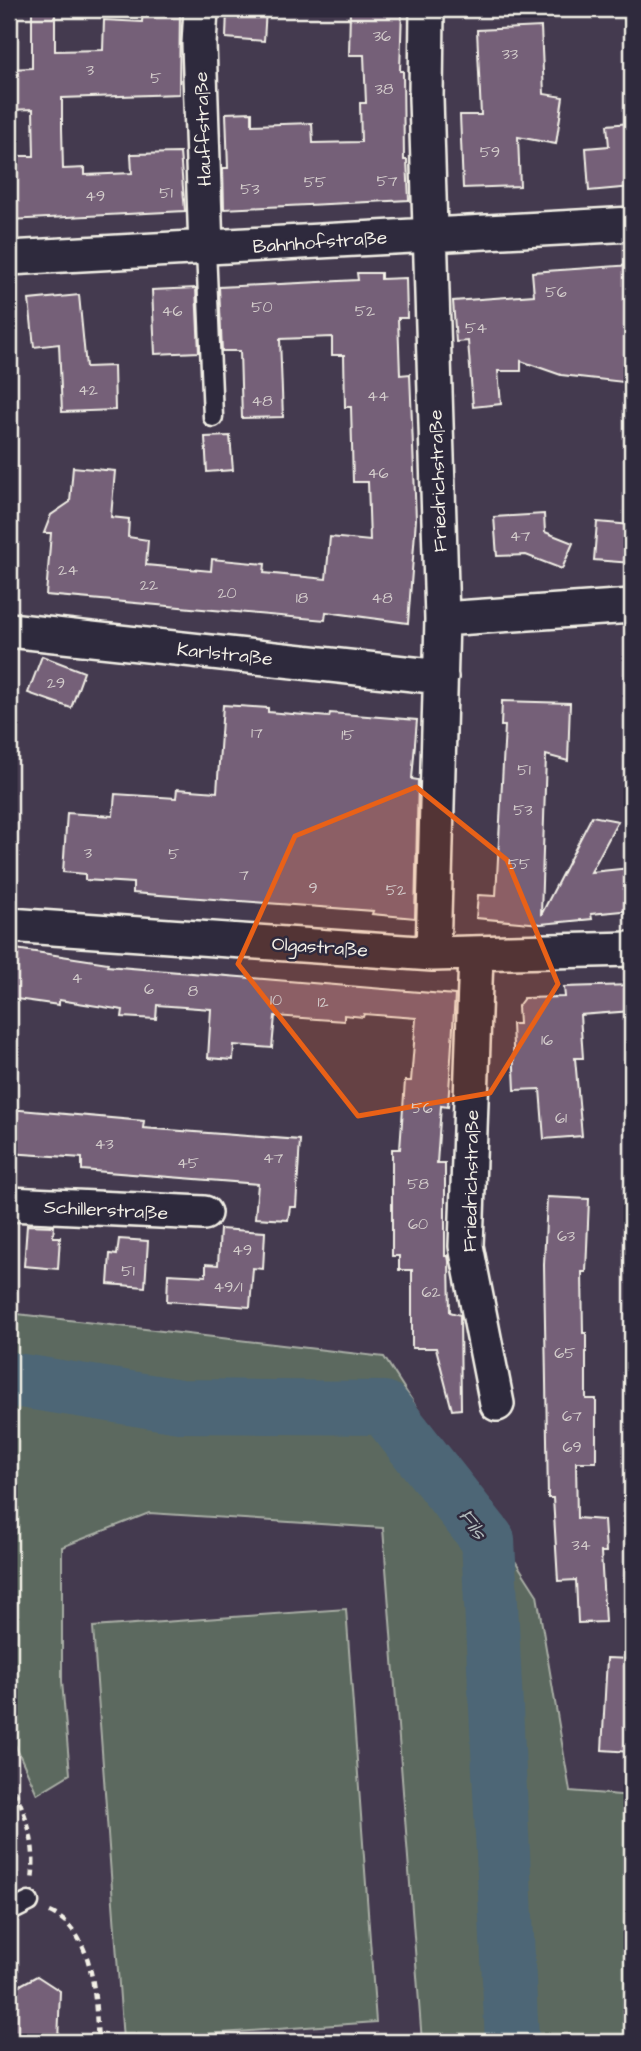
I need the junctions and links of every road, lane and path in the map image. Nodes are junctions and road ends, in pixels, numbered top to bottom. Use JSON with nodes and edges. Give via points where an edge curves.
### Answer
{"nodes":[{"id":1,"x":201,"y":9,"type":"edge"},
{"id":2,"x":427,"y":9,"type":"edge"},
{"id":3,"x":632,"y":224,"type":"edge"},
{"id":4,"x":429,"y":233,"type":"junction"},
{"id":5,"x":206,"y":248,"type":"junction"},
{"id":6,"x":9,"y":258,"type":"edge"},
{"id":7,"x":213,"y":416,"type":"dead end"},
{"id":8,"x":632,"y":606,"type":"edge"},
{"id":9,"x":442,"y":619,"type":"junction"},
{"id":10,"x":9,"y":630,"type":"edge"},
{"id":11,"x":441,"y":677,"type":"junction"},
{"id":12,"x":9,"y":925,"type":"edge"},
{"id":13,"x":632,"y":949,"type":"edge"},
{"id":14,"x":433,"y":954,"type":"junction"},
{"id":15,"x":476,"y":955,"type":"junction"},
{"id":16,"x":9,"y":1205,"type":"edge"},
{"id":17,"x":204,"y":1213,"type":"dead end"},
{"id":18,"x":498,"y":1404,"type":"dead end"},
{"id":19,"x":9,"y":1779,"type":"edge"},
{"id":20,"x":29,"y":1902,"type":"junction"},
{"id":21,"x":9,"y":1912,"type":"edge"},
{"id":22,"x":98,"y":2042,"type":"edge"}],
"edges":[{"from":1,"to":5,"type":"street","name":"Hauffstraße"},
{"from":2,"to":4,"type":"street","name":"Friedrichstraße"},
{"from":3,"to":4,"type":"street","name":"Bahnhofstraße"},
{"from":4,"to":5,"type":"street","name":"Bahnhofstraße"},
{"from":4,"to":9,"type":"street","name":"Friedrichstraße"},
{"from":5,"to":6,"type":"street","name":"Bahnhofstraße"},
{"from":5,"to":7,"type":"lane"},
{"from":8,"to":9,"type":"street"},
{"from":9,"to":11,"type":"street","name":"Friedrichstraße"},
{"from":10,"to":11,"type":"street","name":"Karlstraße"},
{"from":11,"to":14,"type":"street","name":"Friedrichstraße"},
{"from":12,"to":14,"type":"street","name":"Olgastraße"},
{"from":13,"to":15,"type":"street","name":"Olgastraße"},
{"from":14,"to":15,"type":"street","name":"Olgastraße"},
{"from":15,"to":18,"type":"street","name":"Friedrichstraße","via":[[467,1246]]},
{"from":16,"to":17,"type":"street","name":"Schillerstraße"},
{"from":19,"to":20,"type":"path","via":[[28,1819],[34,1864]]},
{"from":20,"to":21,"type":"lane"},
{"from":20,"to":22,"type":"path","via":[[60,1916],[81,1944],[94,1981]]}]}
